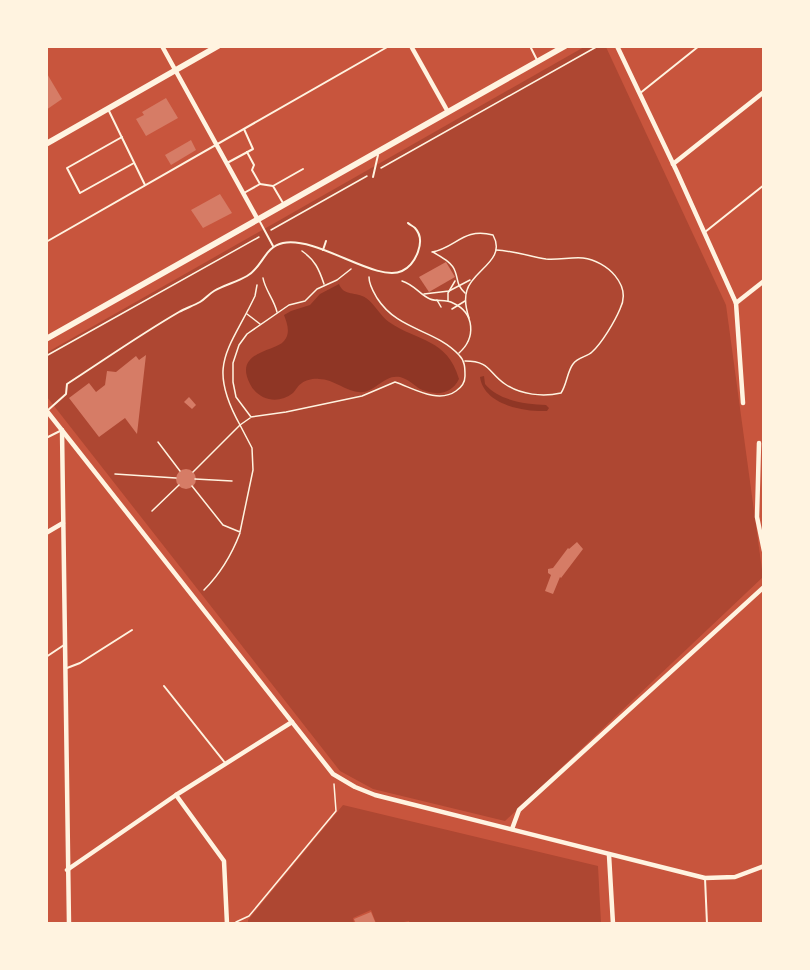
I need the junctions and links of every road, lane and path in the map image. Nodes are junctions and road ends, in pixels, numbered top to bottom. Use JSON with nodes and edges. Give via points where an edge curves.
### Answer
{"nodes":[{"id":1,"x":162,"y":46,"type":"edge"},
{"id":2,"x":218,"y":46,"type":"edge"},
{"id":3,"x":388,"y":46,"type":"edge"},
{"id":4,"x":411,"y":46,"type":"edge"},
{"id":5,"x":530,"y":46,"type":"edge"},
{"id":6,"x":565,"y":46,"type":"edge"},
{"id":7,"x":597,"y":46,"type":"edge"},
{"id":8,"x":617,"y":46,"type":"edge"},
{"id":9,"x":699,"y":46,"type":"edge"},
{"id":10,"x":538,"y":62,"type":"junction"},
{"id":11,"x":177,"y":70,"type":"junction"},
{"id":12,"x":764,"y":92,"type":"edge"},
{"id":13,"x":639,"y":94,"type":"junction"},
{"id":14,"x":108,"y":109,"type":"junction"},
{"id":15,"x":447,"y":112,"type":"junction"},
{"id":16,"x":244,"y":129,"type":"junction"},
{"id":17,"x":122,"y":137,"type":"junction"},
{"id":18,"x":46,"y":144,"type":"edge"},
{"id":19,"x":218,"y":145,"type":"junction"},
{"id":20,"x":247,"y":152,"type":"junction"},
{"id":21,"x":378,"y":152,"type":"junction"},
{"id":22,"x":134,"y":163,"type":"junction"},
{"id":23,"x":227,"y":163,"type":"junction"},
{"id":24,"x":673,"y":164,"type":"junction"},
{"id":25,"x":303,"y":169,"type":"dead end"},
{"id":26,"x":374,"y":172,"type":"junction"},
{"id":27,"x":373,"y":177,"type":"dead end"},
{"id":28,"x":260,"y":184,"type":"junction"},
{"id":29,"x":764,"y":185,"type":"edge"},
{"id":30,"x":146,"y":186,"type":"junction"},
{"id":31,"x":273,"y":186,"type":"junction"},
{"id":32,"x":244,"y":193,"type":"junction"},
{"id":33,"x":284,"y":206,"type":"junction"},
{"id":34,"x":259,"y":220,"type":"junction"},
{"id":35,"x":408,"y":223,"type":"dead end"},
{"id":36,"x":705,"y":232,"type":"junction"},
{"id":37,"x":266,"y":233,"type":"junction"},
{"id":38,"x":326,"y":241,"type":"dead end"},
{"id":39,"x":46,"y":242,"type":"edge"},
{"id":40,"x":273,"y":246,"type":"junction"},
{"id":41,"x":323,"y":250,"type":"junction"},
{"id":42,"x":496,"y":250,"type":"junction"},
{"id":43,"x":302,"y":251,"type":"dead end"},
{"id":44,"x":351,"y":269,"type":"dead end"},
{"id":45,"x":369,"y":277,"type":"dead end"},
{"id":46,"x":263,"y":278,"type":"dead end"},
{"id":47,"x":474,"y":279,"type":"junction"},
{"id":48,"x":456,"y":280,"type":"junction"},
{"id":49,"x":402,"y":281,"type":"dead end"},
{"id":50,"x":764,"y":281,"type":"edge"},
{"id":51,"x":257,"y":285,"type":"dead end"},
{"id":52,"x":324,"y":286,"type":"junction"},
{"id":53,"x":459,"y":287,"type":"junction"},
{"id":54,"x":449,"y":291,"type":"junction"},
{"id":55,"x":466,"y":293,"type":"junction"},
{"id":56,"x":423,"y":294,"type":"junction"},
{"id":57,"x":437,"y":300,"type":"junction"},
{"id":58,"x":465,"y":300,"type":"junction"},
{"id":59,"x":448,"y":301,"type":"junction"},
{"id":60,"x":736,"y":303,"type":"junction"},
{"id":61,"x":457,"y":305,"type":"junction"},
{"id":62,"x":441,"y":307,"type":"dead end"},
{"id":63,"x":452,"y":309,"type":"dead end"},
{"id":64,"x":277,"y":312,"type":"junction"},
{"id":65,"x":247,"y":313,"type":"junction"},
{"id":66,"x":469,"y":318,"type":"junction"},
{"id":67,"x":261,"y":324,"type":"junction"},
{"id":68,"x":46,"y":339,"type":"edge"},
{"id":69,"x":458,"y":354,"type":"junction"},
{"id":70,"x":46,"y":356,"type":"edge"},
{"id":71,"x":464,"y":362,"type":"junction"},
{"id":72,"x":743,"y":403,"type":"dead end"},
{"id":73,"x":47,"y":411,"type":"edge"},
{"id":74,"x":250,"y":417,"type":"junction"},
{"id":75,"x":240,"y":425,"type":"junction"},
{"id":76,"x":62,"y":430,"type":"junction"},
{"id":77,"x":46,"y":438,"type":"edge"},
{"id":78,"x":158,"y":441,"type":"dead end"},
{"id":79,"x":759,"y":443,"type":"dead end"},
{"id":80,"x":180,"y":471,"type":"dead end"},
{"id":81,"x":193,"y":472,"type":"dead end"},
{"id":82,"x":115,"y":474,"type":"dead end"},
{"id":83,"x":176,"y":478,"type":"dead end"},
{"id":84,"x":195,"y":479,"type":"dead end"},
{"id":85,"x":232,"y":481,"type":"dead end"},
{"id":86,"x":179,"y":485,"type":"dead end"},
{"id":87,"x":192,"y":486,"type":"dead end"},
{"id":88,"x":152,"y":511,"type":"dead end"},
{"id":89,"x":63,"y":523,"type":"junction"},
{"id":90,"x":240,"y":532,"type":"junction"},
{"id":91,"x":46,"y":533,"type":"edge"},
{"id":92,"x":764,"y":551,"type":"edge"},
{"id":93,"x":764,"y":587,"type":"edge"},
{"id":94,"x":204,"y":590,"type":"dead end"},
{"id":95,"x":132,"y":630,"type":"dead end"},
{"id":96,"x":64,"y":645,"type":"junction"},
{"id":97,"x":46,"y":657,"type":"edge"},
{"id":98,"x":65,"y":669,"type":"junction"},
{"id":99,"x":164,"y":686,"type":"dead end"},
{"id":100,"x":292,"y":722,"type":"junction"},
{"id":101,"x":226,"y":764,"type":"junction"},
{"id":102,"x":333,"y":774,"type":"junction"},
{"id":103,"x":176,"y":795,"type":"junction"},
{"id":104,"x":512,"y":829,"type":"junction"},
{"id":105,"x":609,"y":855,"type":"junction"},
{"id":106,"x":764,"y":867,"type":"edge"},
{"id":107,"x":67,"y":870,"type":"junction"},
{"id":108,"x":705,"y":878,"type":"junction"},
{"id":109,"x":69,"y":924,"type":"edge"},
{"id":110,"x":227,"y":924,"type":"edge"},
{"id":111,"x":233,"y":924,"type":"edge"},
{"id":112,"x":613,"y":924,"type":"edge"},
{"id":113,"x":707,"y":924,"type":"edge"}],
"edges":[{"from":1,"to":11,"type":"street"},
{"from":2,"to":11,"type":"street"},
{"from":3,"to":16,"type":"lane"},
{"from":4,"to":15,"type":"street"},
{"from":5,"to":10,"type":"lane"},
{"from":6,"to":10,"type":"street"},
{"from":7,"to":26,"type":"path"},
{"from":8,"to":13,"type":"street"},
{"from":9,"to":13,"type":"lane"},
{"from":10,"to":15,"type":"street"},
{"from":11,"to":14,"type":"street"},
{"from":11,"to":19,"type":"street"},
{"from":12,"to":24,"type":"street"},
{"from":13,"to":24,"type":"street"},
{"from":14,"to":17,"type":"lane"},
{"from":14,"to":18,"type":"street"},
{"from":15,"to":21,"type":"street"},
{"from":16,"to":19,"type":"lane"},
{"from":16,"to":20,"type":"lane","via":[[253,149]]},
{"from":17,"to":22,"type":"lane"},
{"from":17,"to":22,"type":"lane","via":[[67,168],[80,193]]},
{"from":19,"to":23,"type":"street"},
{"from":19,"to":30,"type":"lane"},
{"from":20,"to":23,"type":"lane"},
{"from":20,"to":28,"type":"lane"},
{"from":21,"to":26,"type":"lane"},
{"from":21,"to":33,"type":"street"},
{"from":22,"to":30,"type":"lane"},
{"from":23,"to":32,"type":"street"},
{"from":24,"to":36,"type":"street"},
{"from":25,"to":31,"type":"lane"},
{"from":26,"to":27,"type":"lane"},
{"from":26,"to":37,"type":"path"},
{"from":28,"to":31,"type":"lane"},
{"from":28,"to":32,"type":"lane"},
{"from":29,"to":36,"type":"lane"},
{"from":30,"to":39,"type":"lane"},
{"from":31,"to":33,"type":"lane"},
{"from":32,"to":34,"type":"street"},
{"from":33,"to":34,"type":"street"},
{"from":34,"to":37,"type":"lane"},
{"from":34,"to":68,"type":"street"},
{"from":35,"to":41,"type":"lane","via":[[419,234],[418,250],[410,266],[400,272],[370,268]]},
{"from":36,"to":60,"type":"street"},
{"from":37,"to":40,"type":"lane"},
{"from":37,"to":70,"type":"path"},
{"from":38,"to":41,"type":"lane"},
{"from":40,"to":41,"type":"lane","via":[[293,242]]},
{"from":40,"to":73,"type":"lane","via":[[247,276],[178,312],[67,384],[66,394]]},
{"from":42,"to":47,"type":"path"},
{"from":42,"to":48,"type":"path","via":[[493,235],[484,233],[458,239],[432,252],[452,266]]},
{"from":42,"to":71,"type":"path","via":[[599,262],[619,280],[625,297],[592,352],[571,365],[561,393],[542,395],[521,390],[503,382],[482,362]]},
{"from":43,"to":52,"type":"path","via":[[318,267]]},
{"from":44,"to":52,"type":"path"},
{"from":45,"to":69,"type":"path","via":[[389,315]]},
{"from":46,"to":64,"type":"path"},
{"from":47,"to":53,"type":"path"},
{"from":47,"to":55,"type":"path"},
{"from":48,"to":53,"type":"path"},
{"from":48,"to":54,"type":"path"},
{"from":49,"to":56,"type":"path"},
{"from":50,"to":60,"type":"street"},
{"from":51,"to":65,"type":"path"},
{"from":52,"to":64,"type":"path","via":[[304,302]]},
{"from":53,"to":54,"type":"path"},
{"from":53,"to":55,"type":"path"},
{"from":54,"to":56,"type":"path"},
{"from":54,"to":59,"type":"path"},
{"from":55,"to":58,"type":"path"},
{"from":56,"to":57,"type":"path"},
{"from":57,"to":59,"type":"path"},
{"from":57,"to":62,"type":"path"},
{"from":58,"to":61,"type":"path"},
{"from":58,"to":66,"type":"path"},
{"from":59,"to":61,"type":"path"},
{"from":60,"to":72,"type":"street"},
{"from":61,"to":63,"type":"path"},
{"from":61,"to":66,"type":"path"},
{"from":64,"to":67,"type":"path"},
{"from":65,"to":67,"type":"path"},
{"from":65,"to":75,"type":"path","via":[[232,337],[223,372],[224,390]]},
{"from":66,"to":69,"type":"path","via":[[469,341]]},
{"from":67,"to":74,"type":"path","via":[[239,345],[233,363],[236,397]]},
{"from":69,"to":71,"type":"path"},
{"from":71,"to":74,"type":"path","via":[[463,385],[451,395],[439,397],[395,382],[362,396]]},
{"from":73,"to":76,"type":"street"},
{"from":74,"to":75,"type":"path"},
{"from":75,"to":81,"type":"path"},
{"from":75,"to":90,"type":"path","via":[[252,448],[253,470]]},
{"from":76,"to":77,"type":"lane"},
{"from":76,"to":89,"type":"street"},
{"from":76,"to":100,"type":"street"},
{"from":78,"to":80,"type":"path"},
{"from":79,"to":92,"type":"street","via":[[757,517]]},
{"from":82,"to":83,"type":"path"},
{"from":84,"to":85,"type":"path"},
{"from":86,"to":88,"type":"path"},
{"from":87,"to":90,"type":"path","via":[[223,525]]},
{"from":89,"to":91,"type":"street"},
{"from":89,"to":96,"type":"street"},
{"from":90,"to":94,"type":"path","via":[[234,549]]},
{"from":93,"to":104,"type":"street","via":[[519,810]]},
{"from":95,"to":98,"type":"lane"},
{"from":96,"to":97,"type":"lane"},
{"from":96,"to":98,"type":"street"},
{"from":98,"to":107,"type":"street"},
{"from":99,"to":101,"type":"lane"},
{"from":100,"to":101,"type":"street"},
{"from":100,"to":102,"type":"street"},
{"from":101,"to":103,"type":"street"},
{"from":102,"to":104,"type":"street","via":[[375,795]]},
{"from":102,"to":111,"type":"path","via":[[336,811],[249,916]]},
{"from":103,"to":107,"type":"street"},
{"from":103,"to":110,"type":"street","via":[[224,861]]},
{"from":104,"to":105,"type":"street"},
{"from":105,"to":108,"type":"street"},
{"from":105,"to":112,"type":"street"},
{"from":106,"to":108,"type":"street","via":[[735,877]]},
{"from":107,"to":109,"type":"street"},
{"from":108,"to":113,"type":"lane"}]}
